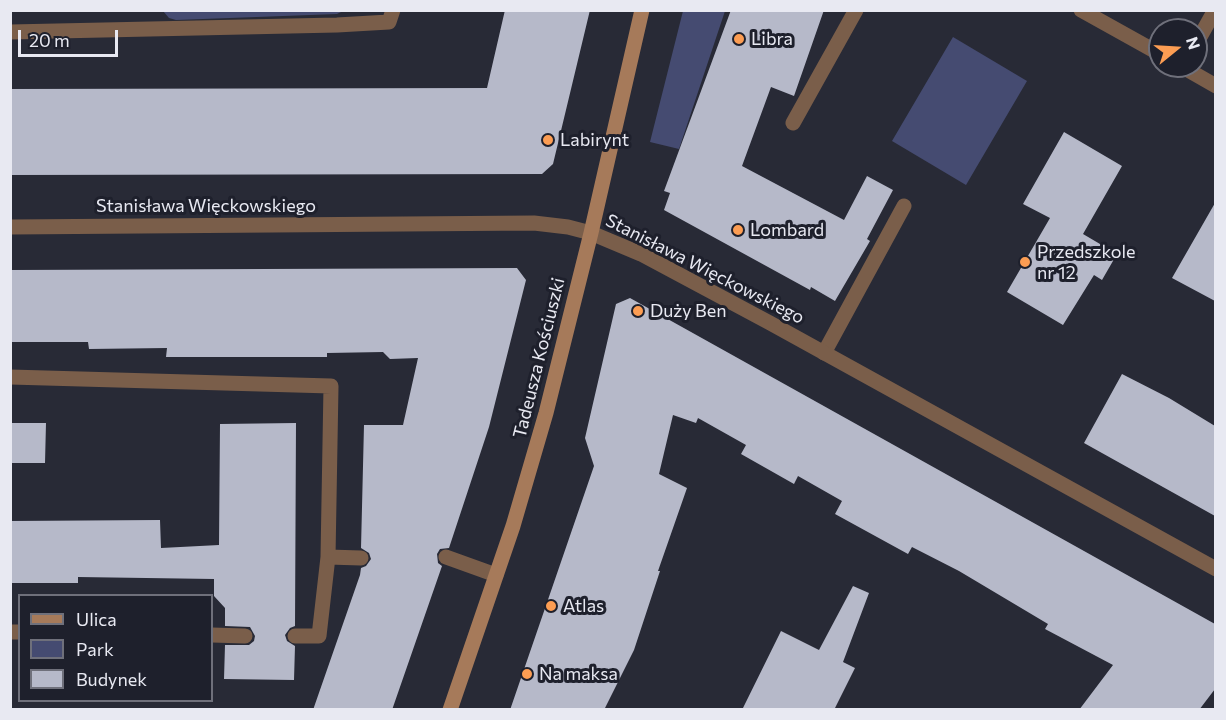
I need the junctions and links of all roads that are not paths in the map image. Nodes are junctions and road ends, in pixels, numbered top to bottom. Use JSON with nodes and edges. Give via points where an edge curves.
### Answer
{"nodes":[{"id":1,"x":393,"y":10,"type":"edge"},
{"id":2,"x":642,"y":10,"type":"edge"},
{"id":3,"x":856,"y":10,"type":"edge"},
{"id":4,"x":1081,"y":10,"type":"edge"},
{"id":5,"x":10,"y":32,"type":"edge"},
{"id":6,"x":1148,"y":47,"type":"edge"},
{"id":7,"x":1202,"y":78,"type":"edge"},
{"id":8,"x":1215,"y":86,"type":"edge"},
{"id":9,"x":793,"y":123,"type":"dead end"},
{"id":10,"x":904,"y":206,"type":"dead end"},
{"id":11,"x":10,"y":227,"type":"edge"},
{"id":12,"x":591,"y":233,"type":"junction"},
{"id":13,"x":824,"y":353,"type":"junction"},
{"id":14,"x":10,"y":377,"type":"edge"},
{"id":15,"x":328,"y":557,"type":"junction"},
{"id":16,"x":446,"y":557,"type":"dead end"},
{"id":17,"x":361,"y":558,"type":"dead end"},
{"id":18,"x":1215,"y":569,"type":"edge"},
{"id":19,"x":496,"y":575,"type":"junction"},
{"id":20,"x":213,"y":635,"type":"edge"},
{"id":21,"x":245,"y":636,"type":"dead end"},
{"id":22,"x":295,"y":636,"type":"dead end"},
{"id":23,"x":450,"y":710,"type":"edge"}],
"edges":[{"from":1,"to":5,"type":"street","via":[[389,22],[337,25]]},
{"from":2,"to":12,"type":"street","name":"Tadeusza Kościuszki"},
{"from":3,"to":9,"type":"street"},
{"from":4,"to":6,"type":"street"},
{"from":7,"to":8,"type":"street"},
{"from":10,"to":13,"type":"street"},
{"from":11,"to":12,"type":"street","name":"Stanisława Więckowskiego","via":[[534,223]]},
{"from":12,"to":13,"type":"street","name":"Stanisława Więckowskiego","via":[[641,254]]},
{"from":12,"to":19,"type":"street","name":"Tadeusza Kościuszki","via":[[543,422]]},
{"from":13,"to":18,"type":"street","name":"Stanisława Więckowskiego"},
{"from":14,"to":15,"type":"street","via":[[331,386]]},
{"from":15,"to":17,"type":"street"},
{"from":15,"to":22,"type":"street","via":[[319,636]]},
{"from":16,"to":19,"type":"street"},
{"from":19,"to":23,"type":"street","name":"Tadeusza Kościuszki"},
{"from":20,"to":21,"type":"street"}]}
